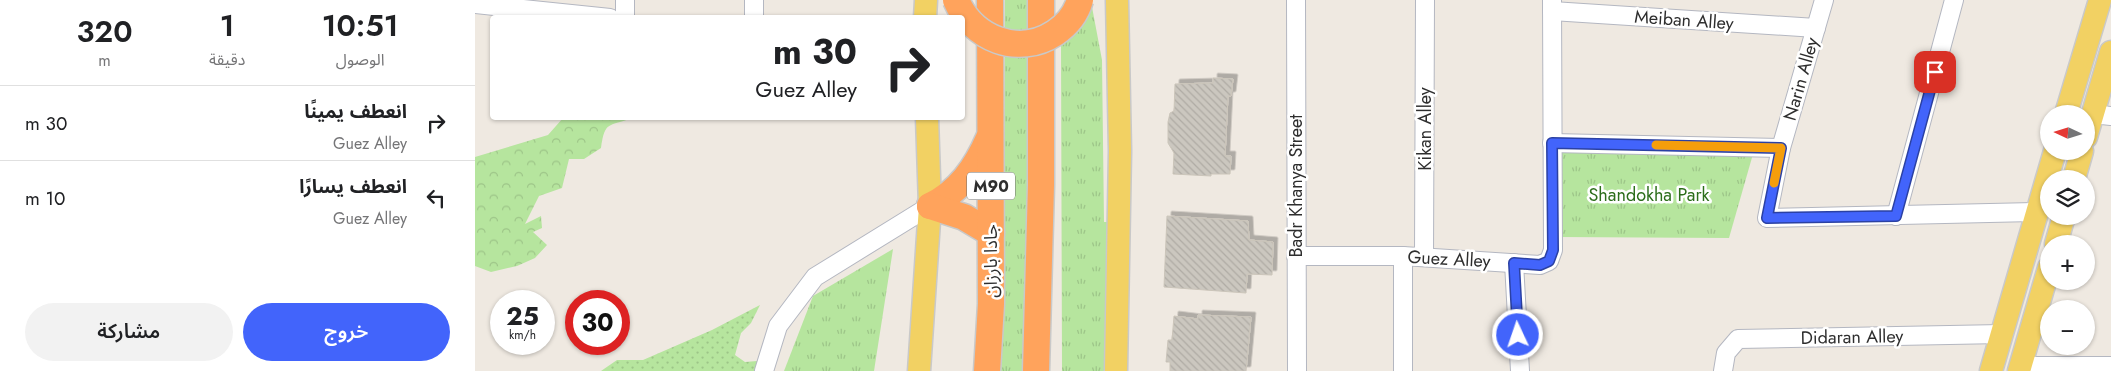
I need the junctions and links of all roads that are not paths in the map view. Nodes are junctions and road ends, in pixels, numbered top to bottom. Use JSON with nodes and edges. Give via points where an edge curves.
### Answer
{"nodes":[{"id":1,"x":625,"y":0,"type":"edge"},
{"id":2,"x":754,"y":0,"type":"edge"},
{"id":3,"x":926,"y":0,"type":"edge"},
{"id":4,"x":956,"y":0,"type":"edge"},
{"id":5,"x":990,"y":0,"type":"edge"},
{"id":6,"x":1041,"y":0,"type":"edge"},
{"id":7,"x":1080,"y":0,"type":"edge"},
{"id":8,"x":1117,"y":0,"type":"edge"},
{"id":9,"x":1296,"y":0,"type":"edge"},
{"id":10,"x":1425,"y":0,"type":"edge"},
{"id":11,"x":1825,"y":0,"type":"edge"},
{"id":12,"x":1954,"y":0,"type":"edge"},
{"id":13,"x":2099,"y":0,"type":"edge"},
{"id":14,"x":475,"y":4,"type":"edge"},
{"id":15,"x":1552,"y":6,"type":"edge"},
{"id":16,"x":581,"y":15,"type":"edge"},
{"id":17,"x":625,"y":15,"type":"edge"},
{"id":18,"x":754,"y":15,"type":"edge"},
{"id":19,"x":925,"y":15,"type":"edge"},
{"id":20,"x":964,"y":15,"type":"edge"},
{"id":21,"x":965,"y":17,"type":"edge"},
{"id":22,"x":1816,"y":28,"type":"junction"},
{"id":23,"x":2111,"y":52,"type":"edge"},
{"id":24,"x":2069,"y":105,"type":"edge"},
{"id":25,"x":2102,"y":115,"type":"edge"},
{"id":26,"x":927,"y":120,"type":"edge"},
{"id":27,"x":990,"y":135,"type":"junction"},
{"id":28,"x":1552,"y":143,"type":"junction"},
{"id":29,"x":1781,"y":148,"type":"junction"},
{"id":30,"x":2052,"y":160,"type":"edge"},
{"id":31,"x":930,"y":206,"type":"junction"},
{"id":32,"x":2037,"y":212,"type":"junction"},
{"id":33,"x":1896,"y":216,"type":"junction"},
{"id":34,"x":991,"y":233,"type":"junction"},
{"id":35,"x":1296,"y":256,"type":"junction"},
{"id":36,"x":1403,"y":256,"type":"junction"},
{"id":37,"x":1424,"y":257,"type":"junction"},
{"id":38,"x":1514,"y":263,"type":"junction"},
{"id":39,"x":2043,"y":290,"type":"edge"},
{"id":40,"x":2002,"y":334,"type":"junction"},
{"id":41,"x":2111,"y":366,"type":"edge"},
{"id":42,"x":2020,"y":368,"type":"edge"},
{"id":43,"x":764,"y":371,"type":"edge"},
{"id":44,"x":919,"y":371,"type":"edge"},
{"id":45,"x":987,"y":371,"type":"edge"},
{"id":46,"x":1036,"y":371,"type":"edge"},
{"id":47,"x":1116,"y":371,"type":"edge"},
{"id":48,"x":1297,"y":371,"type":"edge"},
{"id":49,"x":1403,"y":371,"type":"edge"},
{"id":50,"x":1519,"y":371,"type":"edge"},
{"id":51,"x":1723,"y":371,"type":"edge"},
{"id":52,"x":1991,"y":371,"type":"edge"}],
"edges":[{"from":1,"to":17,"type":"street"},
{"from":2,"to":18,"type":"street"},
{"from":3,"to":19,"type":"main road"},
{"from":4,"to":20,"type":"highway","bridge":true},
{"from":5,"to":27,"type":"highway","name":"جادا بارزان","number":"M90"},
{"from":6,"to":46,"type":"highway","number":"M90"},
{"from":7,"to":21,"type":"highway","bridge":true,"via":[[1064,27],[1045,40],[1025,45],[1003,43],[983,35]]},
{"from":8,"to":47,"type":"main road","via":[[1120,152]]},
{"from":9,"to":35,"type":"street","name":"Badr Khanya Street"},
{"from":10,"to":37,"type":"street","name":"Kikan Alley"},
{"from":11,"to":22,"type":"street","name":"Narin Alley"},
{"from":12,"to":33,"type":"street"},
{"from":13,"to":24,"type":"main road"},
{"from":14,"to":16,"type":"street"},
{"from":15,"to":22,"type":"street","name":"Meiban Alley"},
{"from":15,"to":28,"type":"street","name":"Guez Alley"},
{"from":22,"to":29,"type":"street","name":"Narin Alley"},
{"from":23,"to":25,"type":"main road"},
{"from":26,"to":31,"type":"main road"},
{"from":27,"to":31,"type":"highway","via":[[977,162],[958,188]]},
{"from":27,"to":34,"type":"highway","name":"جادا بارزان","number":"M90"},
{"from":28,"to":29,"type":"street"},
{"from":28,"to":38,"type":"street","name":"Guez Alley","via":[[1553,250],[1549,261],[1540,265]]},
{"from":29,"to":33,"type":"street","name":"Narin Alley","via":[[1767,218]]},
{"from":30,"to":32,"type":"main road"},
{"from":31,"to":34,"type":"highway","via":[[964,217]]},
{"from":31,"to":43,"type":"street","via":[[815,278],[778,326]]},
{"from":31,"to":44,"type":"main road"},
{"from":32,"to":33,"type":"street","name":"Narin Alley"},
{"from":32,"to":40,"type":"main road"},
{"from":34,"to":45,"type":"highway","name":"جادا بارزان","number":"M90"},
{"from":35,"to":36,"type":"street","name":"Guez Alley"},
{"from":35,"to":48,"type":"street","name":"Badr Khanya Street"},
{"from":36,"to":37,"type":"street","name":"Guez Alley"},
{"from":36,"to":49,"type":"street"},
{"from":37,"to":38,"type":"street","name":"Guez Alley"},
{"from":38,"to":50,"type":"street"},
{"from":39,"to":42,"type":"main road"},
{"from":40,"to":51,"type":"street","name":"Didaran Alley","via":[[1738,339],[1726,353]]},
{"from":40,"to":52,"type":"main road"},
{"from":41,"to":42,"type":"street"}]}
